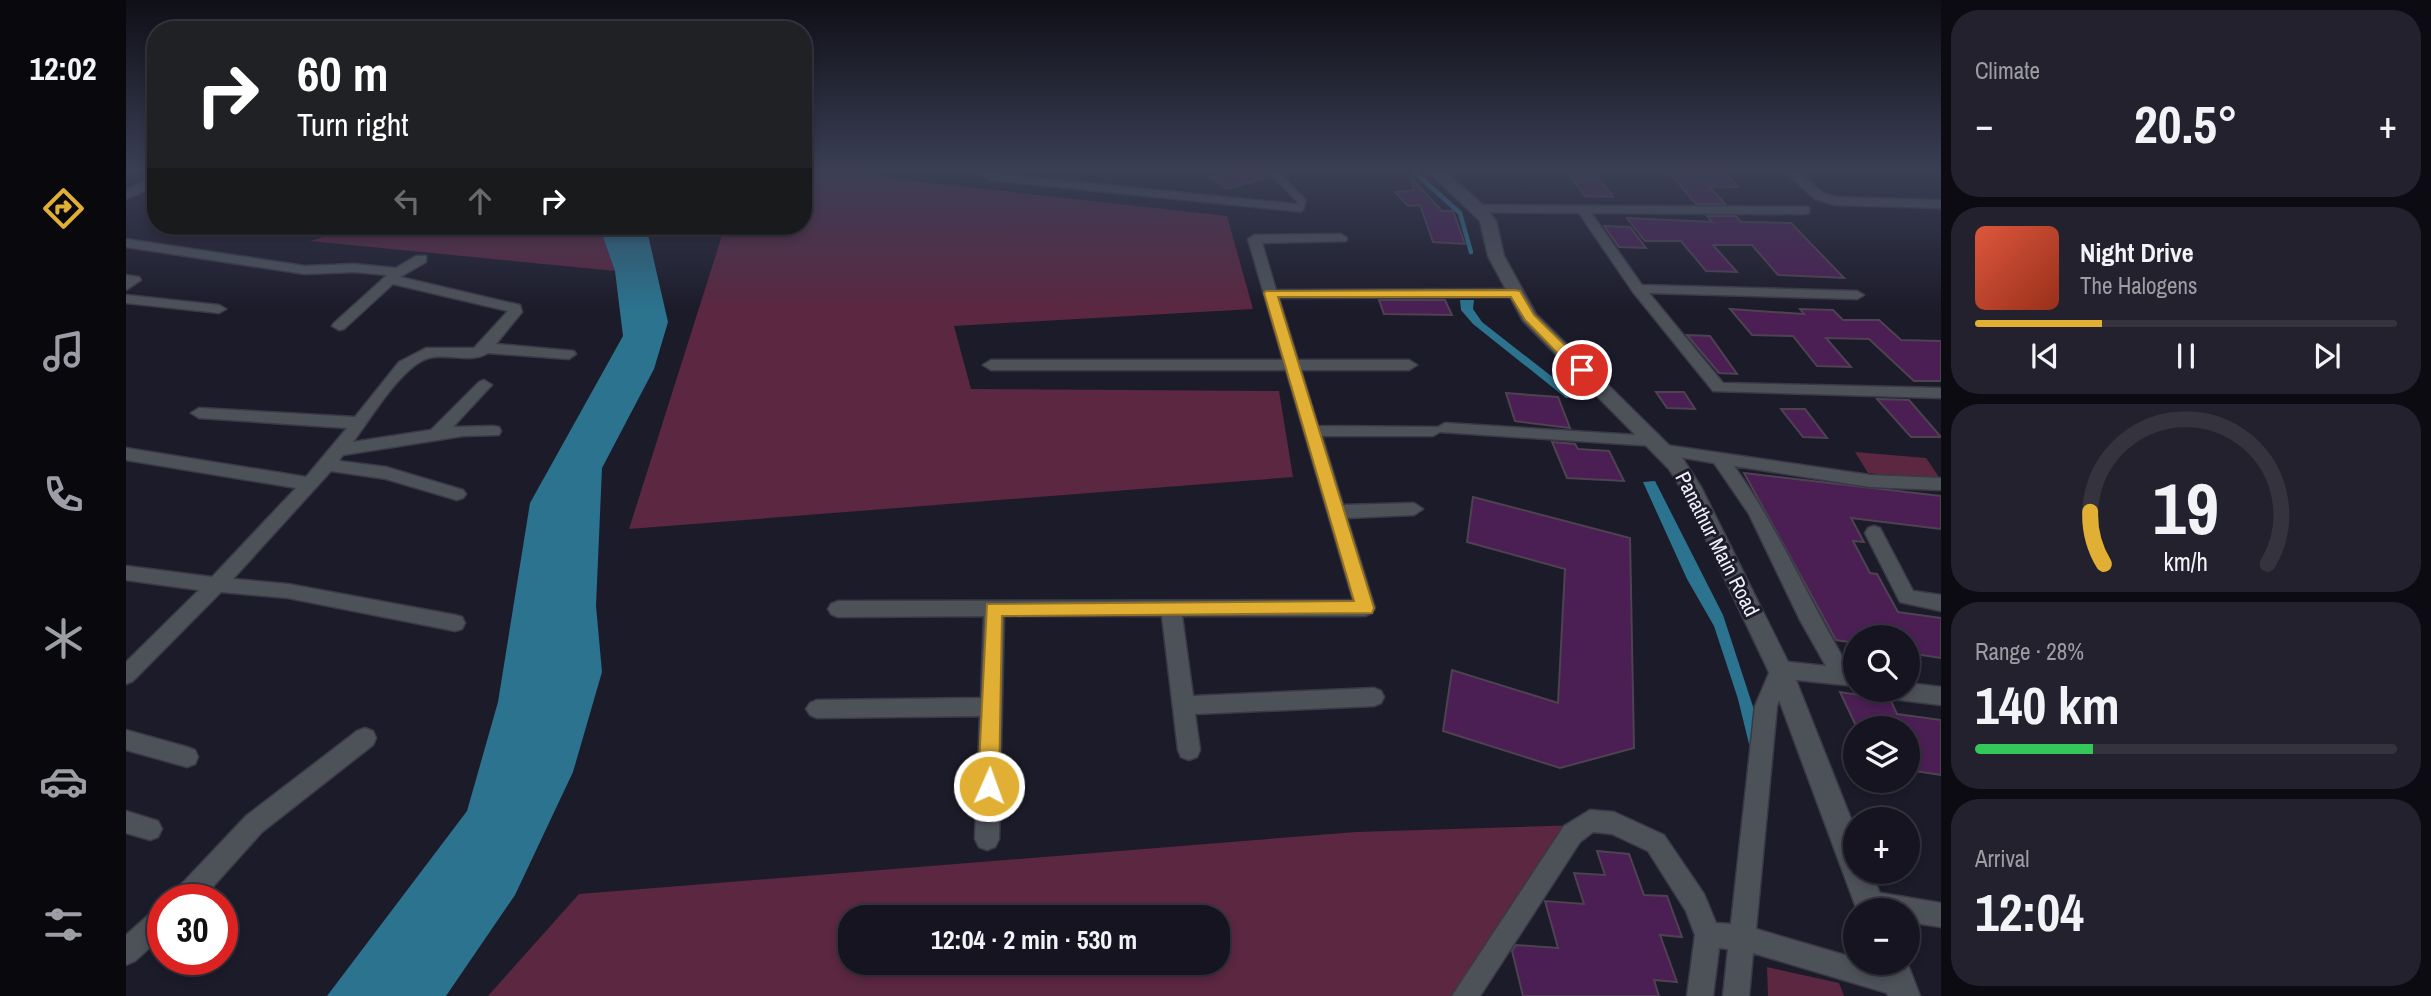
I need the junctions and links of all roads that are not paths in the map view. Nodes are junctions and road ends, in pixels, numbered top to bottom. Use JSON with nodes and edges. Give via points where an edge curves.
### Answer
{"nodes":[{"id":1,"x":1485,"y":216,"type":"edge"},
{"id":2,"x":1588,"y":216,"type":"edge"},
{"id":3,"x":1341,"y":239,"type":"dead end"},
{"id":4,"x":126,"y":243,"type":"edge"},
{"id":5,"x":421,"y":259,"type":"dead end"},
{"id":6,"x":394,"y":276,"type":"junction"},
{"id":7,"x":126,"y":279,"type":"edge"},
{"id":8,"x":126,"y":286,"type":"edge"},
{"id":9,"x":1638,"y":289,"type":"junction"},
{"id":10,"x":1271,"y":293,"type":"junction"},
{"id":11,"x":1515,"y":293,"type":"junction"},
{"id":12,"x":1857,"y":295,"type":"dead end"},
{"id":13,"x":126,"y":299,"type":"edge"},
{"id":14,"x":219,"y":309,"type":"dead end"},
{"id":15,"x":338,"y":326,"type":"dead end"},
{"id":16,"x":485,"y":348,"type":"junction"},
{"id":17,"x":569,"y":354,"type":"dead end"},
{"id":18,"x":991,"y":365,"type":"dead end"},
{"id":19,"x":1292,"y":365,"type":"junction"},
{"id":20,"x":1409,"y":365,"type":"dead end"},
{"id":21,"x":484,"y":385,"type":"dead end"},
{"id":22,"x":1941,"y":393,"type":"edge"},
{"id":23,"x":199,"y":413,"type":"dead end"},
{"id":24,"x":359,"y":423,"type":"junction"},
{"id":25,"x":493,"y":431,"type":"dead end"},
{"id":26,"x":1312,"y":431,"type":"junction"},
{"id":27,"x":436,"y":435,"type":"junction"},
{"id":28,"x":1657,"y":445,"type":"junction"},
{"id":29,"x":339,"y":450,"type":"junction"},
{"id":30,"x":126,"y":454,"type":"edge"},
{"id":31,"x":1719,"y":458,"type":"junction"},
{"id":32,"x":327,"y":465,"type":"junction"},
{"id":33,"x":1941,"y":484,"type":"edge"},
{"id":34,"x":310,"y":485,"type":"junction"},
{"id":35,"x":457,"y":494,"type":"dead end"},
{"id":36,"x":1414,"y":509,"type":"dead end"},
{"id":37,"x":1336,"y":512,"type":"junction"},
{"id":38,"x":1874,"y":533,"type":"dead end"},
{"id":39,"x":126,"y":573,"type":"edge"},
{"id":40,"x":216,"y":584,"type":"junction"},
{"id":41,"x":1941,"y":603,"type":"edge"},
{"id":42,"x":1171,"y":608,"type":"junction"},
{"id":43,"x":838,"y":609,"type":"dead end"},
{"id":44,"x":994,"y":609,"type":"junction"},
{"id":45,"x":455,"y":623,"type":"dead end"},
{"id":46,"x":1843,"y":667,"type":"edge"},
{"id":47,"x":1782,"y":674,"type":"junction"},
{"id":48,"x":126,"y":675,"type":"edge"},
{"id":49,"x":1843,"y":678,"type":"edge"},
{"id":50,"x":1920,"y":685,"type":"edge"},
{"id":51,"x":1941,"y":688,"type":"edge"},
{"id":52,"x":1920,"y":693,"type":"edge"},
{"id":53,"x":1941,"y":696,"type":"edge"},
{"id":54,"x":1374,"y":697,"type":"dead end"},
{"id":55,"x":1182,"y":705,"type":"junction"},
{"id":56,"x":991,"y":707,"type":"junction"},
{"id":57,"x":817,"y":709,"type":"dead end"},
{"id":58,"x":365,"y":738,"type":"dead end"},
{"id":59,"x":126,"y":740,"type":"edge"},
{"id":60,"x":1189,"y":750,"type":"dead end"},
{"id":61,"x":187,"y":757,"type":"dead end"},
{"id":62,"x":126,"y":822,"type":"edge"},
{"id":63,"x":150,"y":830,"type":"dead end"},
{"id":64,"x":1843,"y":834,"type":"edge"},
{"id":65,"x":987,"y":839,"type":"dead end"},
{"id":66,"x":199,"y":884,"type":"edge"},
{"id":67,"x":1920,"y":913,"type":"edge"},
{"id":68,"x":1941,"y":915,"type":"edge"},
{"id":69,"x":147,"y":933,"type":"edge"},
{"id":70,"x":1708,"y":935,"type":"junction"},
{"id":71,"x":1741,"y":937,"type":"junction"},
{"id":72,"x":126,"y":952,"type":"edge"},
{"id":73,"x":1898,"y":981,"type":"edge"},
{"id":74,"x":1465,"y":996,"type":"edge"},
{"id":75,"x":1700,"y":996,"type":"edge"},
{"id":76,"x":1736,"y":996,"type":"edge"}],
"edges":[{"from":1,"to":11,"type":"street","name":"Panathur Main Road","via":[[1496,256]]},
{"from":2,"to":9,"type":"street"},
{"from":3,"to":10,"type":"street","via":[[1254,239]]},
{"from":4,"to":6,"type":"street","via":[[305,270],[354,268]]},
{"from":5,"to":6,"type":"street"},
{"from":6,"to":15,"type":"street"},
{"from":6,"to":16,"type":"street","via":[[514,308]]},
{"from":7,"to":8,"type":"street","via":[[134,280]]},
{"from":9,"to":12,"type":"street"},
{"from":9,"to":22,"type":"street","via":[[1719,388]]},
{"from":10,"to":11,"type":"street"},
{"from":10,"to":19,"type":"street"},
{"from":11,"to":28,"type":"street","name":"Panathur Main Road","via":[[1529,317]]},
{"from":13,"to":14,"type":"street"},
{"from":16,"to":17,"type":"street"},
{"from":16,"to":24,"type":"street","via":[[471,354],[426,353],[415,358],[404,365]]},
{"from":18,"to":19,"type":"street"},
{"from":19,"to":20,"type":"street"},
{"from":19,"to":26,"type":"street"},
{"from":21,"to":27,"type":"street"},
{"from":23,"to":24,"type":"street"},
{"from":24,"to":29,"type":"street"},
{"from":25,"to":27,"type":"street"},
{"from":26,"to":28,"type":"street","via":[[1439,429]]},
{"from":26,"to":37,"type":"street"},
{"from":27,"to":29,"type":"street"},
{"from":28,"to":31,"type":"street"},
{"from":28,"to":47,"type":"street","name":"Panathur Main Road","via":[[1694,492]]},
{"from":29,"to":32,"type":"street"},
{"from":30,"to":34,"type":"street"},
{"from":31,"to":33,"type":"street","via":[[1870,481]]},
{"from":31,"to":46,"type":"street","via":[[1757,512],[1810,620]]},
{"from":32,"to":34,"type":"street"},
{"from":32,"to":35,"type":"street","via":[[386,473]]},
{"from":34,"to":40,"type":"street"},
{"from":36,"to":37,"type":"street"},
{"from":37,"to":42,"type":"street","via":[[1365,608]]},
{"from":38,"to":41,"type":"street","via":[[1907,597]]},
{"from":39,"to":40,"type":"street"},
{"from":40,"to":45,"type":"street","via":[[288,592]]},
{"from":40,"to":48,"type":"street"},
{"from":42,"to":44,"type":"street"},
{"from":42,"to":55,"type":"street"},
{"from":43,"to":44,"type":"street"},
{"from":44,"to":56,"type":"street"},
{"from":47,"to":49,"type":"street"},
{"from":47,"to":64,"type":"street","name":"Panathur Main Road"},
{"from":47,"to":71,"type":"street","via":[[1766,706]]},
{"from":50,"to":51,"type":"street"},
{"from":52,"to":53,"type":"street"},
{"from":54,"to":55,"type":"street"},
{"from":55,"to":60,"type":"street"},
{"from":56,"to":57,"type":"street"},
{"from":56,"to":65,"type":"street"},
{"from":58,"to":66,"type":"street","via":[[254,824]]},
{"from":59,"to":61,"type":"street"},
{"from":62,"to":63,"type":"street"},
{"from":67,"to":68,"type":"street"},
{"from":69,"to":72,"type":"street"},
{"from":70,"to":71,"type":"street"},
{"from":70,"to":74,"type":"street","via":[[1695,903],[1656,843],[1614,823],[1590,821],[1572,834]]},
{"from":70,"to":75,"type":"street"},
{"from":71,"to":73,"type":"street"},
{"from":71,"to":76,"type":"street"}]}
